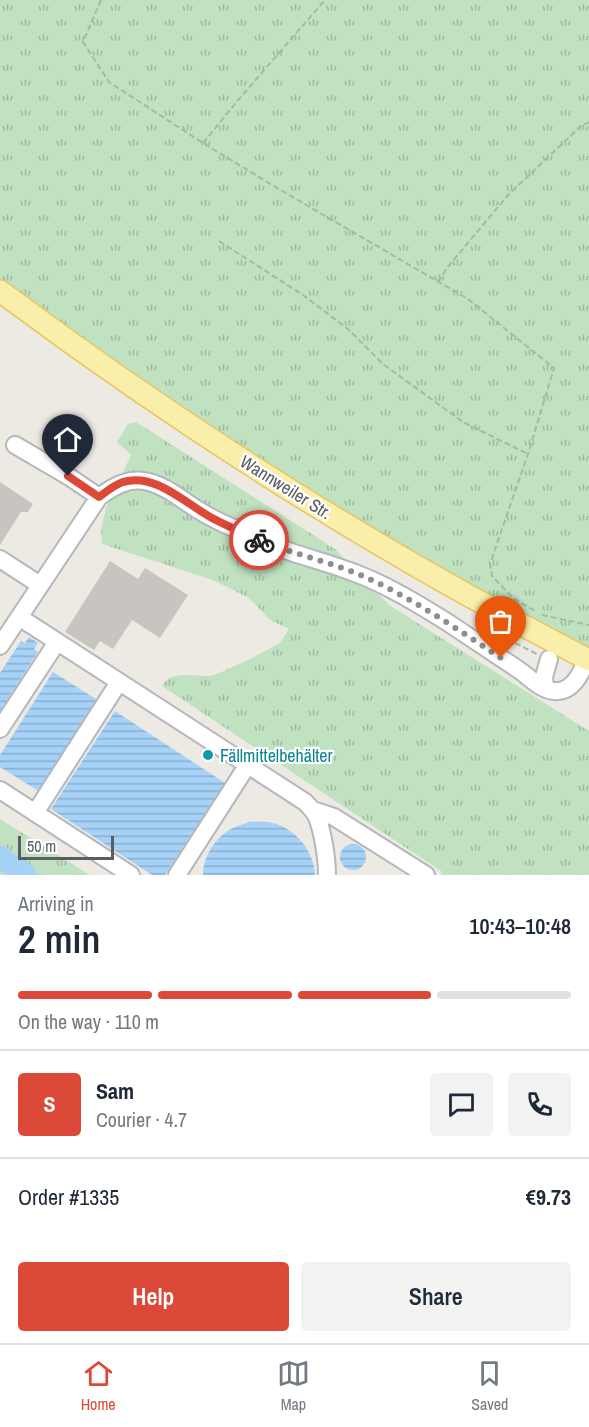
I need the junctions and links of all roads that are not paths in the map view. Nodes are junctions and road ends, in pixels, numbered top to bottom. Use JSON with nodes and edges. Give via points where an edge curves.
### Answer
{"nodes":[{"id":1,"x":0,"y":291,"type":"edge"},
{"id":2,"x":15,"y":445,"type":"dead end"},
{"id":3,"x":99,"y":497,"type":"junction"},
{"id":4,"x":0,"y":560,"type":"edge"},
{"id":5,"x":40,"y":585,"type":"junction"},
{"id":6,"x":19,"y":617,"type":"junction"},
{"id":7,"x":57,"y":642,"type":"junction"},
{"id":8,"x":0,"y":646,"type":"edge"},
{"id":9,"x":549,"y":659,"type":"dead end"},
{"id":10,"x":588,"y":660,"type":"edge"},
{"id":11,"x":119,"y":682,"type":"junction"},
{"id":12,"x":545,"y":688,"type":"junction"},
{"id":13,"x":0,"y":729,"type":"edge"},
{"id":14,"x":247,"y":766,"type":"junction"},
{"id":15,"x":0,"y":790,"type":"edge"},
{"id":16,"x":313,"y":810,"type":"junction"},
{"id":17,"x":35,"y":813,"type":"junction"},
{"id":18,"x":131,"y":875,"type":"edge"},
{"id":19,"x":177,"y":875,"type":"edge"},
{"id":20,"x":327,"y":875,"type":"edge"},
{"id":21,"x":426,"y":875,"type":"edge"}],
"edges":[{"from":1,"to":10,"type":"main road","name":"Wannweiler Str.","via":[[118,377],[296,494],[496,612]]},
{"from":2,"to":3,"type":"lane"},
{"from":3,"to":5,"type":"lane"},
{"from":3,"to":12,"type":"lane","via":[[122,482],[149,482],[251,536],[354,572],[397,593]]},
{"from":4,"to":5,"type":"lane"},
{"from":5,"to":6,"type":"lane"},
{"from":6,"to":7,"type":"lane"},
{"from":6,"to":8,"type":"lane"},
{"from":7,"to":11,"type":"lane"},
{"from":7,"to":13,"type":"lane"},
{"from":9,"to":12,"type":"lane"},
{"from":10,"to":12,"type":"lane","via":[[568,688]]},
{"from":11,"to":14,"type":"lane"},
{"from":11,"to":17,"type":"lane"},
{"from":14,"to":16,"type":"lane"},
{"from":14,"to":19,"type":"lane"},
{"from":15,"to":17,"type":"lane"},
{"from":16,"to":20,"type":"lane","via":[[322,837]]},
{"from":16,"to":21,"type":"lane","via":[[334,817]]},
{"from":17,"to":18,"type":"lane"}]}
